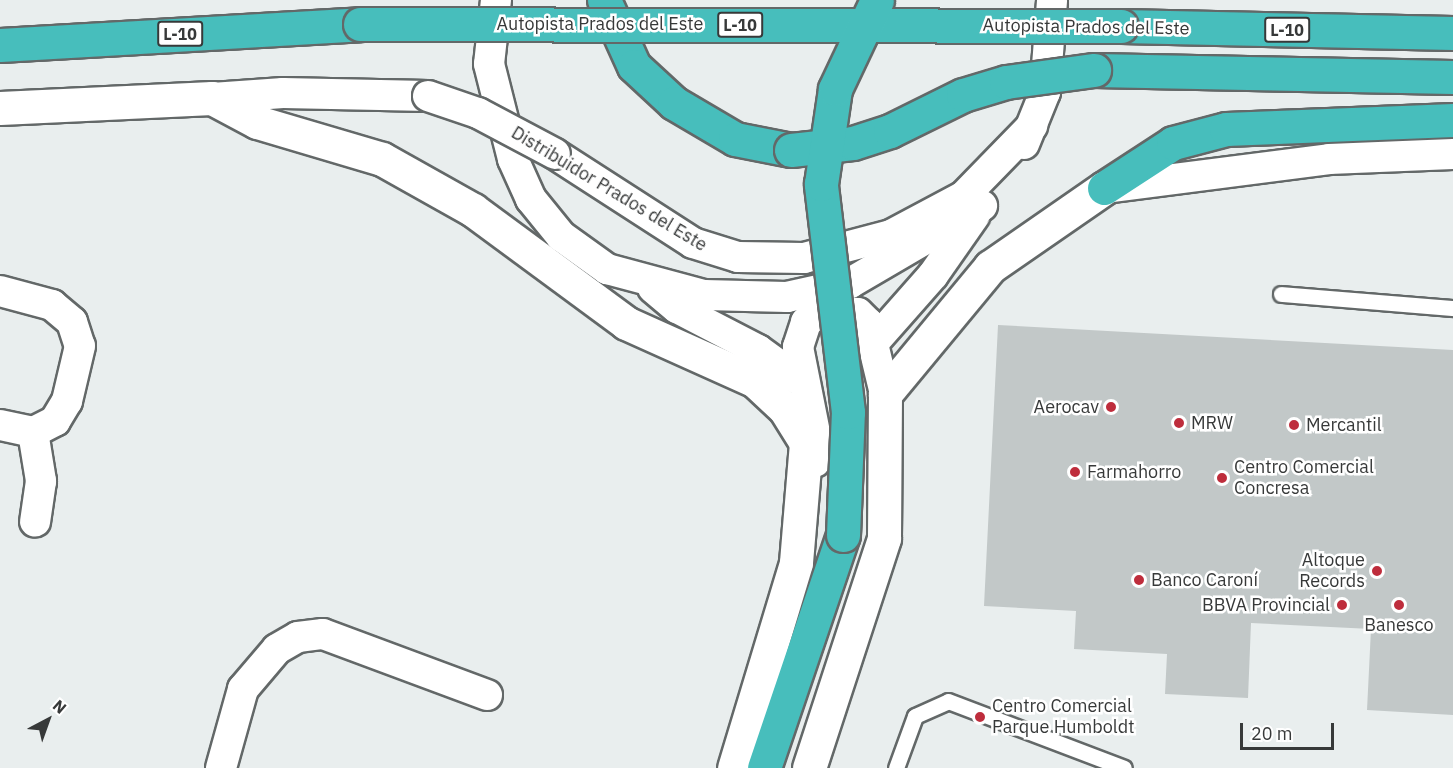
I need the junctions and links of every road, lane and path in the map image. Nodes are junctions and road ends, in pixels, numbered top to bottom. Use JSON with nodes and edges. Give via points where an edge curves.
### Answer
{"nodes":[{"id":1,"x":496,"y":0,"type":"edge"},
{"id":2,"x":604,"y":0,"type":"edge"},
{"id":3,"x":877,"y":0,"type":"edge"},
{"id":4,"x":1052,"y":0,"type":"edge"},
{"id":5,"x":1453,"y":33,"type":"edge"},
{"id":6,"x":0,"y":45,"type":"edge"},
{"id":7,"x":1453,"y":77,"type":"edge"},
{"id":8,"x":212,"y":98,"type":"junction"},
{"id":9,"x":0,"y":108,"type":"edge"},
{"id":10,"x":1453,"y":120,"type":"edge"},
{"id":11,"x":1032,"y":126,"type":"junction"},
{"id":12,"x":1453,"y":154,"type":"edge"},
{"id":13,"x":1104,"y":188,"type":"junction"},
{"id":14,"x":982,"y":206,"type":"junction"},
{"id":15,"x":644,"y":280,"type":"junction"},
{"id":16,"x":0,"y":291,"type":"edge"},
{"id":17,"x":1281,"y":294,"type":"dead end"},
{"id":18,"x":1453,"y":308,"type":"edge"},
{"id":19,"x":874,"y":342,"type":"junction"},
{"id":20,"x":802,"y":382,"type":"junction"},
{"id":21,"x":885,"y":394,"type":"junction"},
{"id":22,"x":0,"y":425,"type":"edge"},
{"id":23,"x":33,"y":432,"type":"junction"},
{"id":24,"x":802,"y":512,"type":"junction"},
{"id":25,"x":35,"y":522,"type":"dead end"},
{"id":26,"x":487,"y":695,"type":"dead end"},
{"id":27,"x":222,"y":768,"type":"edge"},
{"id":28,"x":734,"y":768,"type":"edge"},
{"id":29,"x":764,"y":768,"type":"edge"},
{"id":30,"x":809,"y":768,"type":"edge"},
{"id":31,"x":896,"y":768,"type":"edge"},
{"id":32,"x":1124,"y":768,"type":"edge"}],
"edges":[{"from":1,"to":15,"type":"street","name":"Distribuidor Prados del Este","via":[[489,64],[493,98],[531,199],[561,236],[607,269]]},
{"from":2,"to":7,"type":"highway","bridge":true,"via":[[634,66],[674,103],[735,139],[791,150],[881,134],[963,95],[1006,82],[1094,70]]},
{"from":3,"to":29,"type":"highway","bridge":true,"via":[[835,89],[820,184],[848,412],[843,535]]},
{"from":4,"to":11,"type":"street","name":"Distribuidor Prados del Este","via":[[1045,92]]},
{"from":5,"to":6,"type":"highway","name":"Autopista Prados del Este","number":"L-10","bridge":true,"via":[[1120,26],[360,24]]},
{"from":8,"to":9,"type":"main road","name":"Distribuidor Prados del Este"},
{"from":8,"to":11,"type":"street","name":"Distribuidor Prados del Este","bridge":true,"via":[[283,93],[428,96],[478,113],[555,154],[693,243],[738,256],[804,258],[891,236],[947,205],[986,176]]},
{"from":8,"to":24,"type":"main road","via":[[257,122],[382,159],[473,210],[626,323],[755,381],[785,409],[806,443]]},
{"from":10,"to":13,"type":"highway","via":[[1226,129],[1173,143]]},
{"from":11,"to":14,"type":"street","name":"Distribuidor Prados del Este"},
{"from":12,"to":13,"type":"street","via":[[1329,159]]},
{"from":13,"to":21,"type":"main road","via":[[990,267]]},
{"from":14,"to":15,"type":"street","name":"Distribuidor Prados del Este","via":[[870,274],[804,293],[704,294]]},
{"from":14,"to":19,"type":"street","via":[[933,275]]},
{"from":15,"to":20,"type":"street","via":[[677,308],[758,350]]},
{"from":16,"to":23,"type":"street","via":[[52,305],[72,322],[80,346],[67,401],[55,421]]},
{"from":17,"to":18,"type":"lane"},
{"from":19,"to":20,"type":"street","via":[[868,323],[858,313],[824,309],[800,332]]},
{"from":19,"to":21,"type":"street"},
{"from":20,"to":24,"type":"street","via":[[819,448]]},
{"from":21,"to":30,"type":"main road","via":[[884,538]]},
{"from":22,"to":23,"type":"street"},
{"from":23,"to":25,"type":"street","via":[[41,480]]},
{"from":24,"to":28,"type":"main road","via":[[796,563],[777,638]]},
{"from":26,"to":27,"type":"street","via":[[323,634],[298,637],[277,649],[243,689]]},
{"from":31,"to":32,"type":"lane","via":[[915,716],[948,701]]}]}
